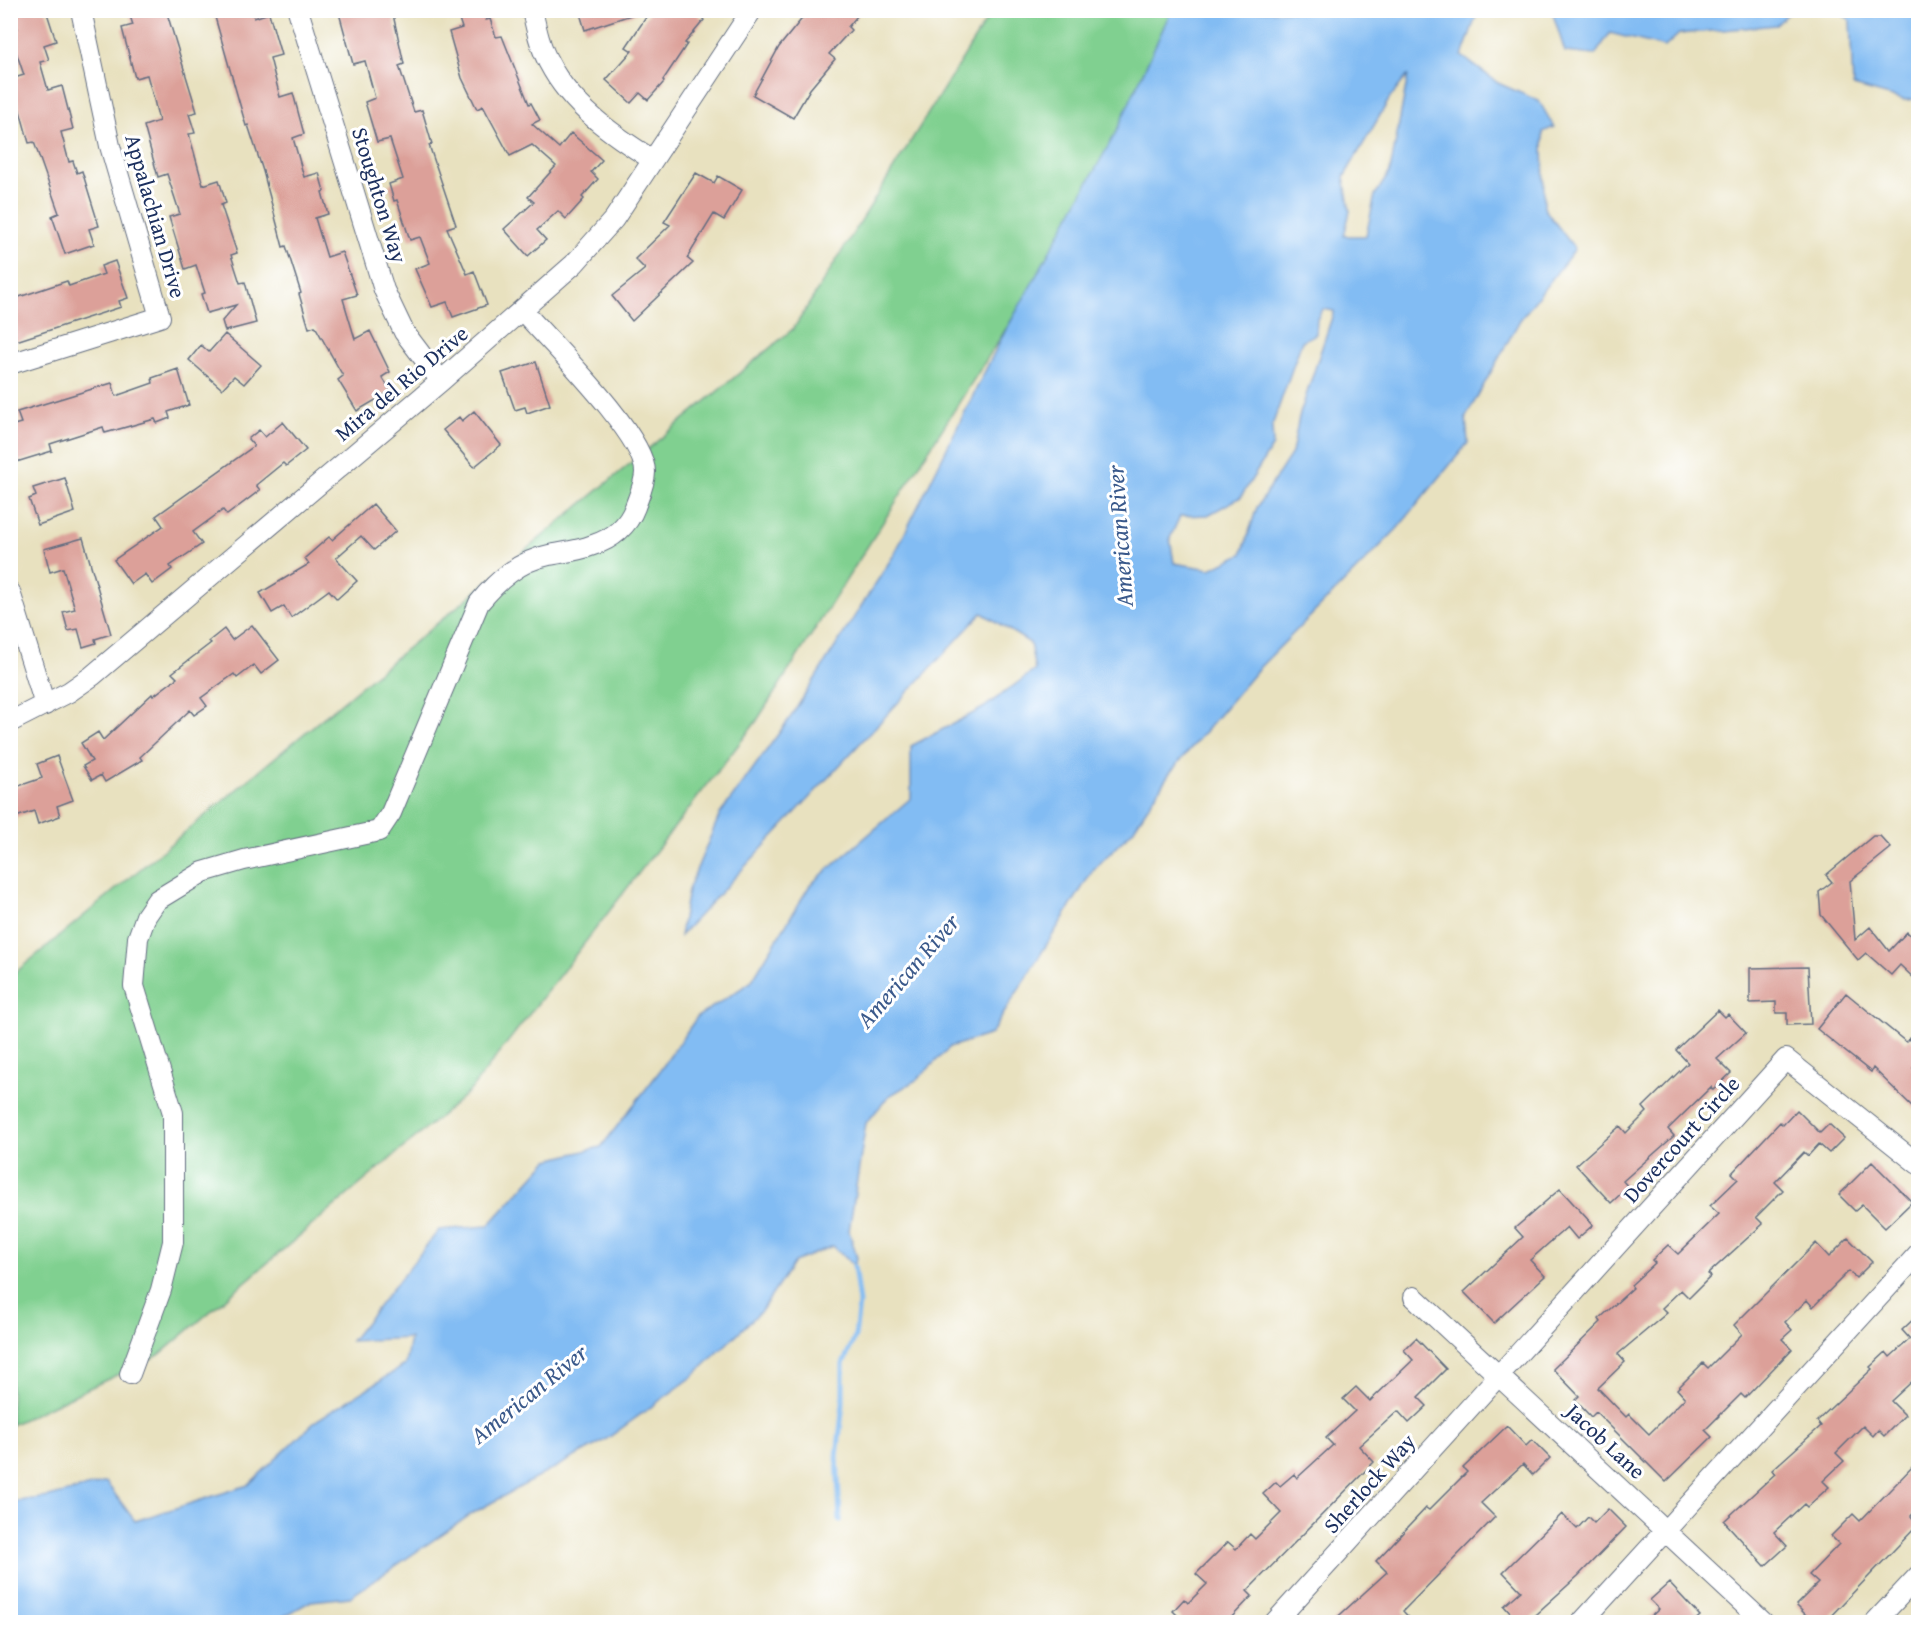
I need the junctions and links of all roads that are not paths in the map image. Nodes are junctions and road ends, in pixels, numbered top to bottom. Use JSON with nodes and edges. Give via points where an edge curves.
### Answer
{"nodes":[{"id":1,"x":81,"y":10,"type":"edge"},
{"id":2,"x":298,"y":10,"type":"edge"},
{"id":3,"x":532,"y":10,"type":"edge"},
{"id":4,"x":752,"y":10,"type":"edge"},
{"id":5,"x":653,"y":160,"type":"junction"},
{"id":6,"x":522,"y":310,"type":"junction"},
{"id":7,"x":10,"y":364,"type":"edge"},
{"id":8,"x":441,"y":381,"type":"junction"},
{"id":9,"x":10,"y":592,"type":"edge"},
{"id":10,"x":45,"y":705,"type":"junction"},
{"id":11,"x":10,"y":722,"type":"edge"},
{"id":12,"x":1918,"y":1164,"type":"edge"},
{"id":13,"x":1918,"y":1254,"type":"edge"},
{"id":14,"x":1414,"y":1297,"type":"dead end"},
{"id":15,"x":130,"y":1374,"type":"dead end"},
{"id":16,"x":1499,"y":1375,"type":"junction"},
{"id":17,"x":1666,"y":1530,"type":"junction"},
{"id":18,"x":1918,"y":1575,"type":"edge"},
{"id":19,"x":1275,"y":1623,"type":"edge"},
{"id":20,"x":1582,"y":1623,"type":"edge"},
{"id":21,"x":1763,"y":1623,"type":"edge"},
{"id":22,"x":1875,"y":1623,"type":"edge"}],
"edges":[{"from":1,"to":7,"type":"street","name":"Appalachian Drive","via":[[110,146],[160,317]]},
{"from":2,"to":8,"type":"street","name":"Stoughton Way","via":[[384,290],[404,332]]},
{"from":3,"to":5,"type":"street","via":[[548,62],[561,83],[598,122]]},
{"from":4,"to":5,"type":"street","name":"Mira del Rio Drive"},
{"from":5,"to":6,"type":"street","name":"Mira del Rio Drive","via":[[598,238]]},
{"from":6,"to":8,"type":"street","name":"Mira del Rio Drive"},
{"from":6,"to":15,"type":"street","via":[[625,427],[645,471],[640,495],[632,515],[616,534],[595,545],[523,563],[495,584],[479,603],[391,813],[379,831],[203,872],[157,900],[146,916],[138,938],[135,986],[173,1113],[172,1242],[161,1290]]},
{"from":8,"to":10,"type":"street","name":"Mira del Rio Drive","via":[[92,675]]},
{"from":9,"to":10,"type":"street"},
{"from":10,"to":11,"type":"street","name":"Mira del Rio Drive"},
{"from":12,"to":16,"type":"street","name":"Dovercourt Circle","via":[[1786,1059]]},
{"from":13,"to":17,"type":"street"},
{"from":14,"to":16,"type":"street","name":"Jacob Lane"},
{"from":16,"to":17,"type":"street","name":"Jacob Lane"},
{"from":16,"to":19,"type":"street","name":"Sherlock Way"},
{"from":17,"to":20,"type":"street"},
{"from":17,"to":21,"type":"street","name":"Jacob Lane"},
{"from":18,"to":22,"type":"street"}]}
